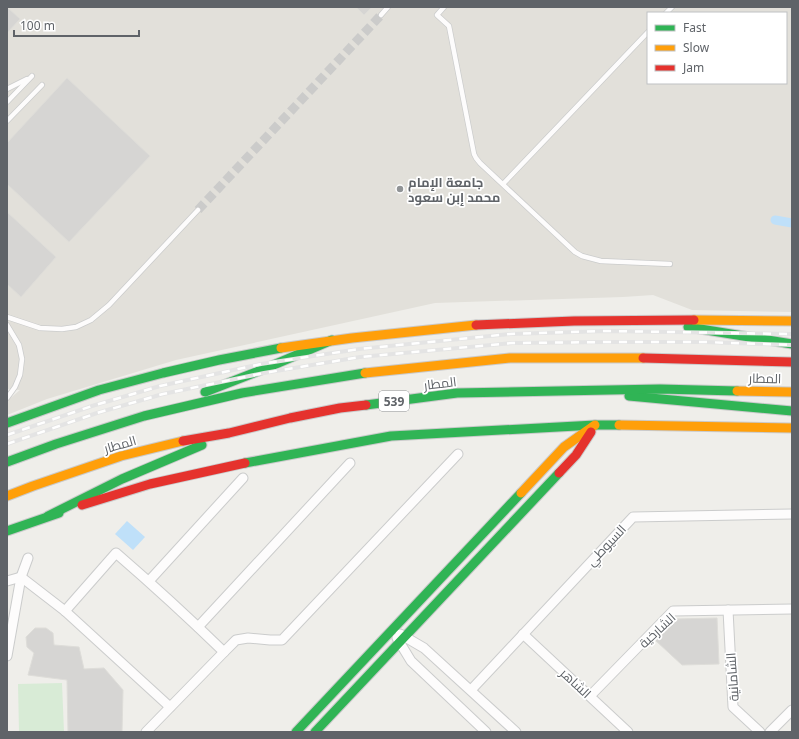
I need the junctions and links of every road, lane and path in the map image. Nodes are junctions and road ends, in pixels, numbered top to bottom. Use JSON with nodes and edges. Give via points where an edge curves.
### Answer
{"nodes":[{"id":1,"x":388,"y":7,"type":"edge"},
{"id":2,"x":444,"y":7,"type":"edge"},
{"id":3,"x":381,"y":15,"type":"tunnel mouth"},
{"id":4,"x":647,"y":33,"type":"edge"},
{"id":5,"x":42,"y":85,"type":"dead end"},
{"id":6,"x":7,"y":89,"type":"edge"},
{"id":7,"x":7,"y":102,"type":"edge"},
{"id":8,"x":7,"y":121,"type":"edge"},
{"id":9,"x":503,"y":184,"type":"junction"},
{"id":10,"x":198,"y":210,"type":"tunnel mouth"},
{"id":11,"x":670,"y":264,"type":"dead end"},
{"id":12,"x":7,"y":317,"type":"edge"},
{"id":13,"x":649,"y":320,"type":"junction"},
{"id":14,"x":792,"y":321,"type":"edge"},
{"id":15,"x":7,"y":325,"type":"edge"},
{"id":16,"x":332,"y":340,"type":"junction"},
{"id":17,"x":792,"y":344,"type":"edge"},
{"id":18,"x":792,"y":362,"type":"edge"},
{"id":19,"x":564,"y":391,"type":"junction"},
{"id":20,"x":792,"y":392,"type":"edge"},
{"id":21,"x":7,"y":398,"type":"edge"},
{"id":22,"x":792,"y":411,"type":"edge"},
{"id":23,"x":144,"y":416,"type":"junction"},
{"id":24,"x":7,"y":423,"type":"edge"},
{"id":25,"x":595,"y":425,"type":"junction"},
{"id":26,"x":792,"y":428,"type":"edge"},
{"id":27,"x":229,"y":433,"type":"junction"},
{"id":28,"x":458,"y":454,"type":"dead end"},
{"id":29,"x":7,"y":462,"type":"edge"},
{"id":30,"x":350,"y":463,"type":"dead end"},
{"id":31,"x":243,"y":478,"type":"dead end"},
{"id":32,"x":7,"y":496,"type":"edge"},
{"id":33,"x":792,"y":514,"type":"edge"},
{"id":34,"x":48,"y":516,"type":"junction"},
{"id":35,"x":7,"y":531,"type":"edge"},
{"id":36,"x":28,"y":558,"type":"dead end"},
{"id":37,"x":21,"y":577,"type":"junction"},
{"id":38,"x":148,"y":581,"type":"junction"},
{"id":39,"x":7,"y":582,"type":"edge"},
{"id":40,"x":792,"y":609,"type":"edge"},
{"id":41,"x":728,"y":610,"type":"junction"},
{"id":42,"x":65,"y":611,"type":"junction"},
{"id":43,"x":198,"y":627,"type":"junction"},
{"id":44,"x":392,"y":630,"type":"junction"},
{"id":45,"x":523,"y":634,"type":"junction"},
{"id":46,"x":402,"y":639,"type":"junction"},
{"id":47,"x":224,"y":652,"type":"junction"},
{"id":48,"x":7,"y":656,"type":"edge"},
{"id":49,"x":471,"y":690,"type":"junction"},
{"id":50,"x":590,"y":696,"type":"junction"},
{"id":51,"x":170,"y":707,"type":"junction"},
{"id":52,"x":792,"y":710,"type":"edge"},
{"id":53,"x":146,"y":732,"type":"edge"},
{"id":54,"x":296,"y":732,"type":"edge"},
{"id":55,"x":315,"y":732,"type":"edge"},
{"id":56,"x":486,"y":732,"type":"edge"},
{"id":57,"x":516,"y":732,"type":"edge"},
{"id":58,"x":628,"y":732,"type":"edge"},
{"id":59,"x":760,"y":732,"type":"edge"},
{"id":60,"x":770,"y":732,"type":"edge"}],
"edges":[{"from":1,"to":3,"type":"lane"},
{"from":2,"to":9,"type":"lane","via":[[437,15],[448,26],[474,154]]},
{"from":4,"to":9,"type":"lane"},
{"from":5,"to":8,"type":"lane"},
{"from":6,"to":7,"type":"lane","via":[[32,76]]},
{"from":9,"to":11,"type":"lane","via":[[582,256],[601,261]]},
{"from":10,"to":12,"type":"lane","via":[[109,306],[91,320],[76,327],[62,329],[40,328]]},
{"from":13,"to":14,"type":"main road"},
{"from":13,"to":16,"type":"main road","via":[[467,325]]},
{"from":13,"to":17,"type":"main road"},
{"from":15,"to":21,"type":"lane","via":[[19,345],[22,359],[20,375]]},
{"from":16,"to":23,"type":"main road"},
{"from":16,"to":24,"type":"main road","via":[[219,360],[163,373],[99,390]]},
{"from":18,"to":23,"type":"main road","name":"المطار","number":"539","via":[[666,358],[510,358],[371,372],[242,393]]},
{"from":19,"to":20,"type":"main road","name":"المطار","number":"539","via":[[660,389]]},
{"from":19,"to":22,"type":"main road"},
{"from":19,"to":27,"type":"main road","name":"المطار","number":"539","via":[[458,393],[340,408]]},
{"from":23,"to":29,"type":"main road","name":"المطار","number":"539"},
{"from":25,"to":26,"type":"main road"},
{"from":25,"to":34,"type":"main road","via":[[391,436],[240,464],[150,484]]},
{"from":25,"to":44,"type":"main road","via":[[564,447]]},
{"from":25,"to":46,"type":"main road","via":[[576,455]]},
{"from":27,"to":32,"type":"main road","name":"المطار","number":"539","via":[[186,440],[121,456]]},
{"from":27,"to":34,"type":"main road","via":[[122,479]]},
{"from":28,"to":47,"type":"street","via":[[282,640],[236,640]]},
{"from":30,"to":43,"type":"street"},
{"from":31,"to":38,"type":"street"},
{"from":33,"to":45,"type":"street","name":"السيوطي","via":[[632,517]]},
{"from":34,"to":35,"type":"main road"},
{"from":36,"to":37,"type":"street"},
{"from":37,"to":39,"type":"street"},
{"from":37,"to":42,"type":"street"},
{"from":37,"to":48,"type":"street"},
{"from":38,"to":42,"type":"street","via":[[116,554]]},
{"from":38,"to":43,"type":"street"},
{"from":40,"to":41,"type":"street","name":"الشارخية"},
{"from":41,"to":50,"type":"street","name":"الشارخية","via":[[673,611]]},
{"from":41,"to":59,"type":"street","name":"الشامانية","via":[[733,707]]},
{"from":42,"to":51,"type":"street"},
{"from":43,"to":47,"type":"street"},
{"from":44,"to":46,"type":"street"},
{"from":44,"to":54,"type":"main road"},
{"from":45,"to":49,"type":"street","name":"السيوطي"},
{"from":45,"to":50,"type":"street","name":"الشاهر"},
{"from":46,"to":49,"type":"street","via":[[424,648]]},
{"from":46,"to":55,"type":"main road"},
{"from":46,"to":56,"type":"street","via":[[411,661]]},
{"from":47,"to":51,"type":"street"},
{"from":49,"to":57,"type":"street"},
{"from":50,"to":58,"type":"street","name":"الشاهر"},
{"from":51,"to":53,"type":"street"},
{"from":52,"to":60,"type":"street"}]}
